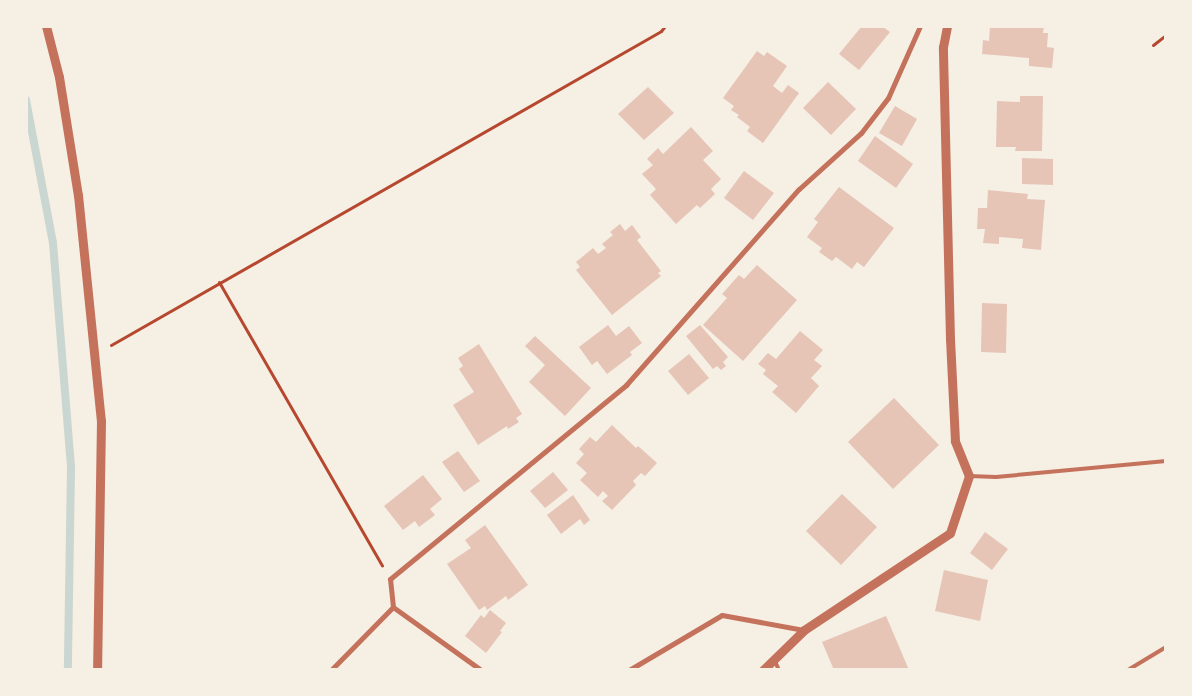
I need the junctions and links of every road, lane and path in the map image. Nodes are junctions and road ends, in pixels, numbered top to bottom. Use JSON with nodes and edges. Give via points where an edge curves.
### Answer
{"nodes":[{"id":1,"x":46,"y":26,"type":"edge"},
{"id":2,"x":665,"y":26,"type":"edge"},
{"id":3,"x":920,"y":26,"type":"edge"},
{"id":4,"x":947,"y":26,"type":"edge"},
{"id":5,"x":1166,"y":35,"type":"edge"},
{"id":6,"x":1153,"y":45,"type":"dead end"},
{"id":7,"x":219,"y":282,"type":"junction"},
{"id":8,"x":93,"y":356,"type":"junction"},
{"id":9,"x":1166,"y":461,"type":"edge"},
{"id":10,"x":969,"y":476,"type":"junction"},
{"id":11,"x":390,"y":579,"type":"junction"},
{"id":12,"x":393,"y":607,"type":"junction"},
{"id":13,"x":804,"y":630,"type":"junction"},
{"id":14,"x":1166,"y":646,"type":"edge"},
{"id":15,"x":774,"y":659,"type":"junction"},
{"id":16,"x":97,"y":670,"type":"edge"},
{"id":17,"x":332,"y":670,"type":"edge"},
{"id":18,"x":481,"y":670,"type":"edge"},
{"id":19,"x":629,"y":670,"type":"edge"},
{"id":20,"x":764,"y":670,"type":"edge"},
{"id":21,"x":779,"y":670,"type":"edge"},
{"id":22,"x":1128,"y":670,"type":"edge"}],
"edges":[{"from":1,"to":8,"type":"street","via":[[59,77],[78,195]]},
{"from":2,"to":7,"type":"path"},
{"from":3,"to":11,"type":"street","via":[[888,98],[860,134],[798,189],[626,385]]},
{"from":4,"to":10,"type":"street","via":[[943,47],[950,339],[955,440]]},
{"from":5,"to":6,"type":"path"},
{"from":7,"to":8,"type":"path"},
{"from":7,"to":11,"type":"path"},
{"from":8,"to":16,"type":"street","via":[[101,421]]},
{"from":9,"to":10,"type":"lane","via":[[996,477]]},
{"from":10,"to":13,"type":"street","via":[[950,533]]},
{"from":11,"to":12,"type":"street"},
{"from":12,"to":17,"type":"street"},
{"from":12,"to":18,"type":"street"},
{"from":13,"to":15,"type":"street"},
{"from":13,"to":19,"type":"street","via":[[722,615]]},
{"from":14,"to":22,"type":"lane"},
{"from":15,"to":20,"type":"street"},
{"from":15,"to":21,"type":"lane"}]}
